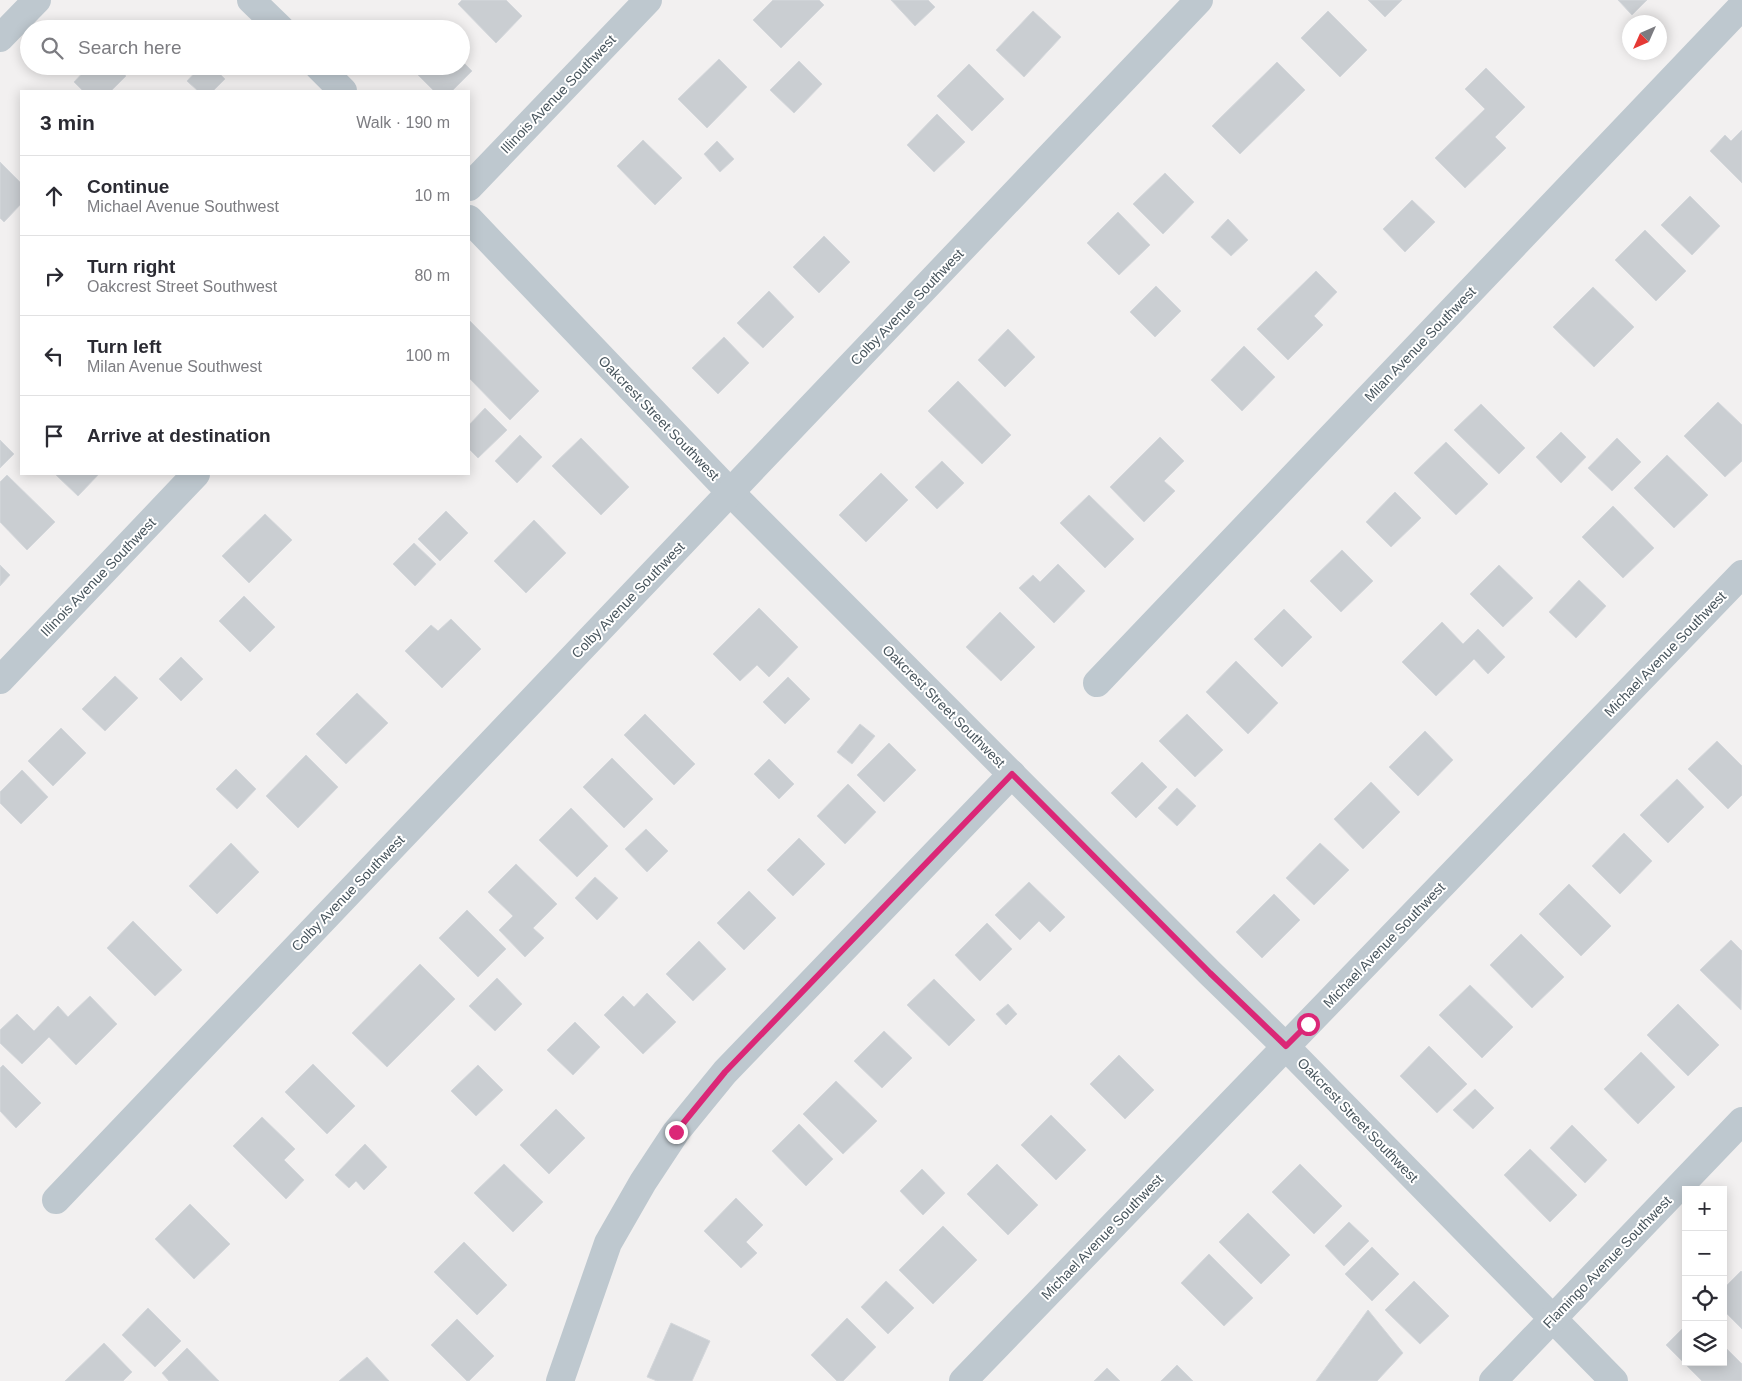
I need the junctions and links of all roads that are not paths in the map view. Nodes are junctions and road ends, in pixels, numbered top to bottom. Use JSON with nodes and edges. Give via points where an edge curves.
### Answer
{"nodes":[{"id":1,"x":37,"y":0,"type":"edge"},
{"id":2,"x":251,"y":0,"type":"edge"},
{"id":3,"x":648,"y":0,"type":"edge"},
{"id":4,"x":1199,"y":0,"type":"edge"},
{"id":5,"x":1742,"y":6,"type":"edge"},
{"id":6,"x":272,"y":20,"type":"edge"},
{"id":7,"x":0,"y":38,"type":"edge"},
{"id":8,"x":327,"y":75,"type":"edge"},
{"id":9,"x":342,"y":90,"type":"edge"},
{"id":10,"x":470,"y":186,"type":"edge"},
{"id":11,"x":470,"y":220,"type":"edge"},
{"id":12,"x":195,"y":475,"type":"edge"},
{"id":13,"x":730,"y":492,"type":"junction"},
{"id":14,"x":1742,"y":574,"type":"edge"},
{"id":15,"x":0,"y":680,"type":"edge"},
{"id":16,"x":1098,"y":682,"type":"dead end"},
{"id":17,"x":1012,"y":774,"type":"junction"},
{"id":18,"x":1286,"y":1046,"type":"junction"},
{"id":19,"x":1742,"y":1121,"type":"edge"},
{"id":20,"x":56,"y":1200,"type":"dead end"},
{"id":21,"x":1552,"y":1318,"type":"junction"},
{"id":22,"x":560,"y":1381,"type":"edge"},
{"id":23,"x":962,"y":1381,"type":"edge"},
{"id":24,"x":1493,"y":1381,"type":"edge"},
{"id":25,"x":1614,"y":1381,"type":"edge"}],
"edges":[{"from":1,"to":7,"type":"street"},
{"from":2,"to":6,"type":"street"},
{"from":3,"to":10,"type":"street","name":"Illinois Avenue Southwest"},
{"from":4,"to":13,"type":"street","name":"Colby Avenue Southwest"},
{"from":5,"to":16,"type":"street","name":"Milan Avenue Southwest"},
{"from":8,"to":9,"type":"street"},
{"from":11,"to":13,"type":"street","name":"Oakcrest Street Southwest"},
{"from":12,"to":15,"type":"street","name":"Illinois Avenue Southwest"},
{"from":13,"to":17,"type":"street","name":"Oakcrest Street Southwest"},
{"from":13,"to":20,"type":"street","name":"Colby Avenue Southwest"},
{"from":14,"to":18,"type":"street","name":"Michael Avenue Southwest"},
{"from":17,"to":18,"type":"street","name":"Oakcrest Street Southwest"},
{"from":17,"to":22,"type":"street","via":[[725,1072],[676,1132],[608,1243]]},
{"from":18,"to":21,"type":"street","name":"Oakcrest Street Southwest"},
{"from":18,"to":23,"type":"street","name":"Michael Avenue Southwest"},
{"from":19,"to":21,"type":"street","name":"Flamingo Avenue Southwest"},
{"from":21,"to":24,"type":"street","name":"Flamingo Avenue Southwest"},
{"from":21,"to":25,"type":"street","name":"Oakcrest Street Southwest"}]}
